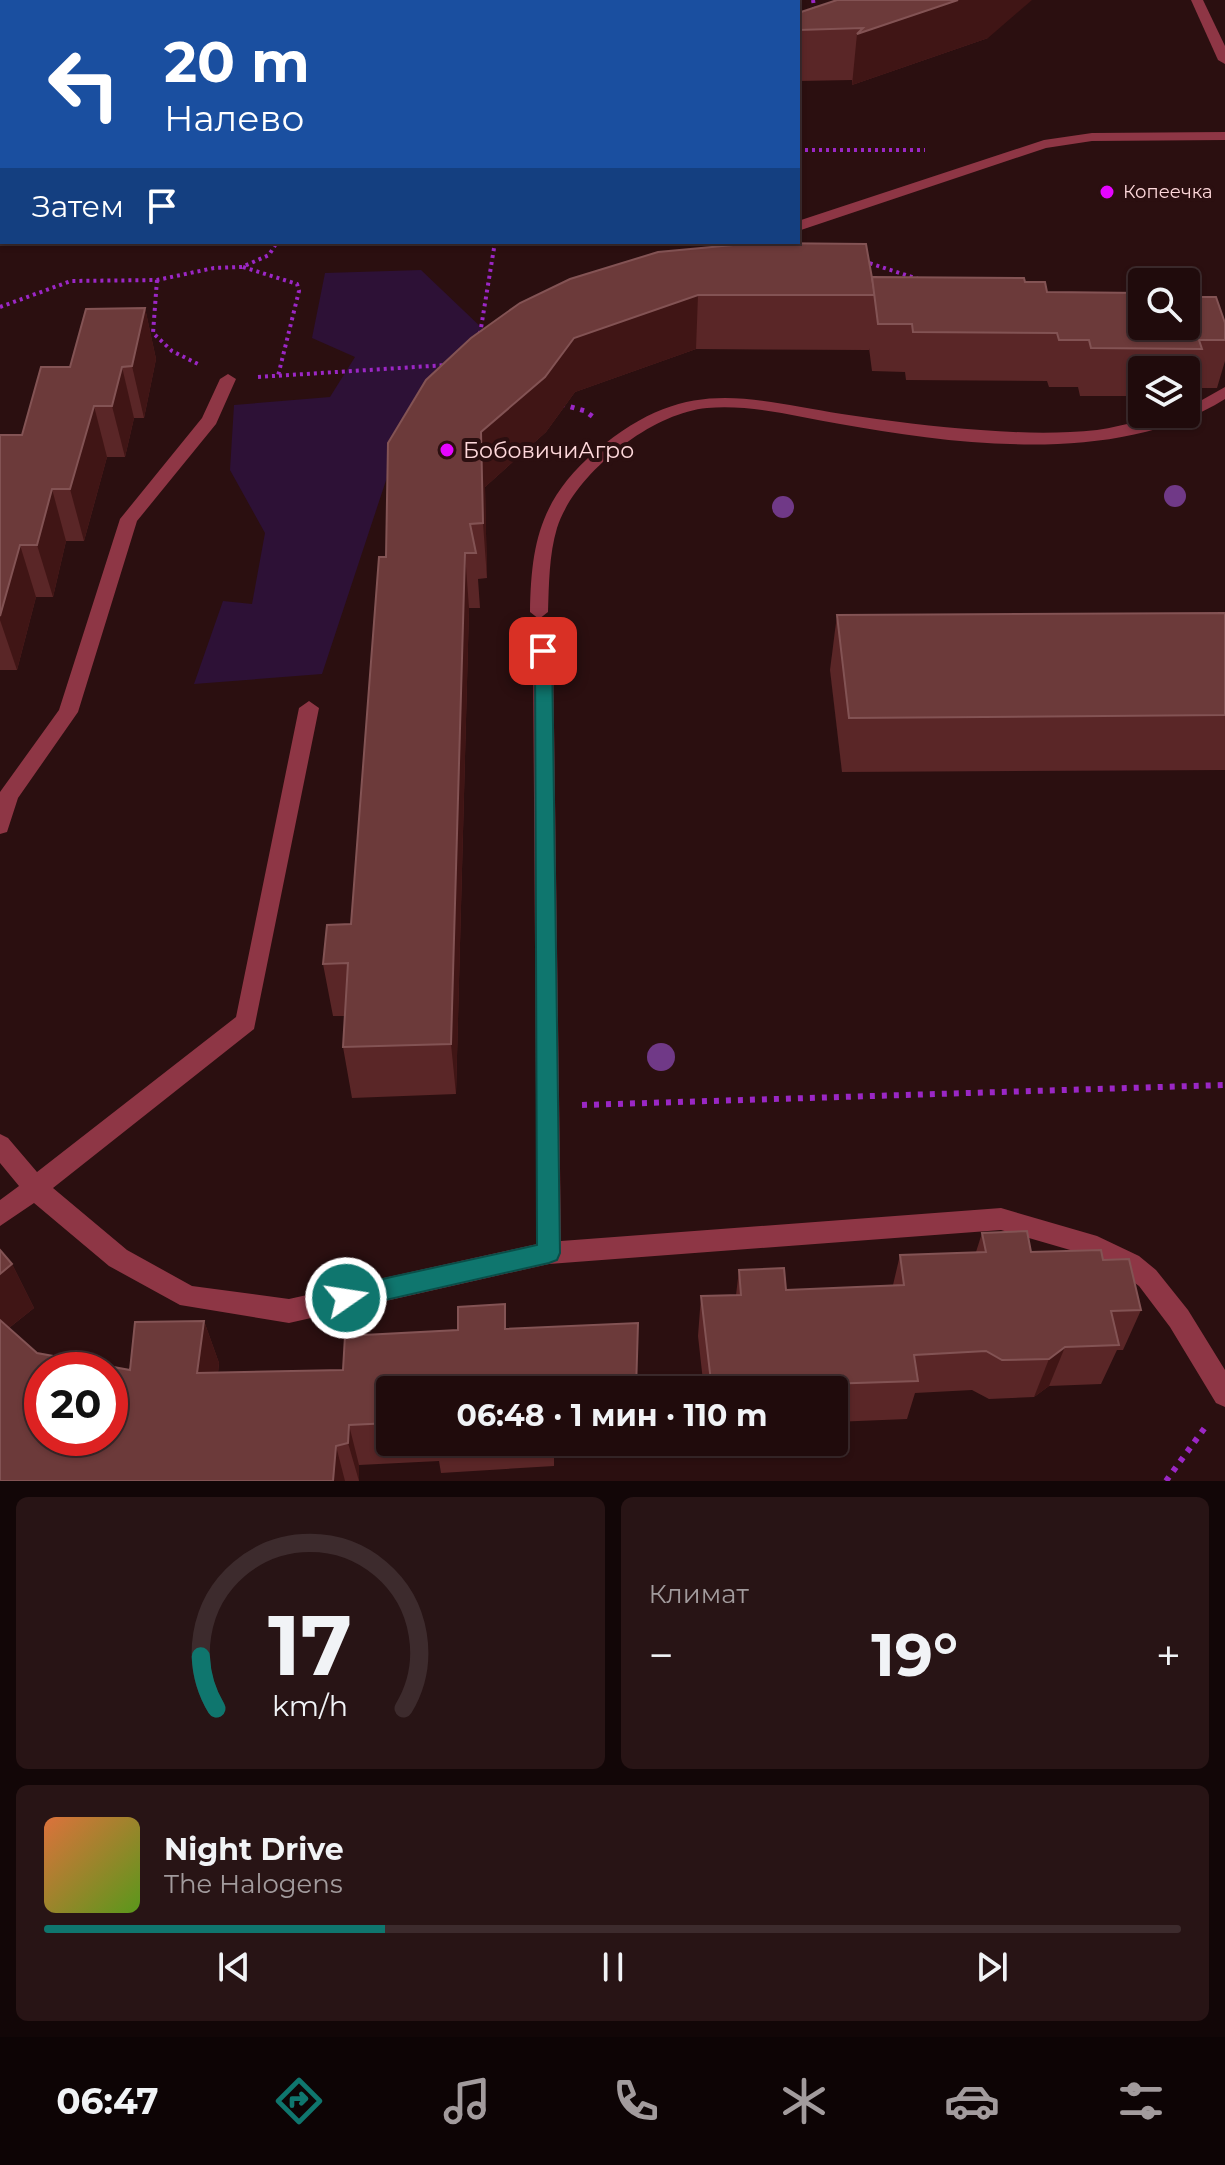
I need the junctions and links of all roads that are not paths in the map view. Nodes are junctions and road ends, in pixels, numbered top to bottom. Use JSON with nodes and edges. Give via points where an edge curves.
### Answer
{"nodes":[{"id":1,"x":1197,"y":0,"type":"edge"},
{"id":2,"x":1225,"y":60,"type":"edge"},
{"id":3,"x":1225,"y":136,"type":"edge"},
{"id":4,"x":800,"y":225,"type":"edge"},
{"id":5,"x":228,"y":379,"type":"road end"},
{"id":6,"x":1225,"y":392,"type":"edge"},
{"id":7,"x":539,"y":612,"type":"dead end"},
{"id":8,"x":543,"y":651,"type":"dead end"},
{"id":9,"x":309,"y":708,"type":"dead end"},
{"id":10,"x":0,"y":826,"type":"edge"},
{"id":11,"x":0,"y":1145,"type":"edge"},
{"id":12,"x":35,"y":1188,"type":"junction"},
{"id":13,"x":0,"y":1215,"type":"edge"},
{"id":14,"x":549,"y":1253,"type":"junction"},
{"id":15,"x":1225,"y":1394,"type":"edge"}],
"edges":[{"from":1,"to":2,"type":"lane"},
{"from":3,"to":4,"type":"lane","via":[[1092,137],[1044,144]]},
{"from":5,"to":10,"type":"lane","via":[[210,420],[129,519],[68,712],[8,796]]},
{"from":6,"to":7,"type":"lane","via":[[1181,418],[1107,434],[942,432],[753,402],[719,401],[669,412],[622,438],[582,471],[550,516],[539,559]]},
{"from":8,"to":14,"type":"lane"},
{"from":9,"to":12,"type":"lane","via":[[246,1022]]},
{"from":11,"to":12,"type":"lane"},
{"from":12,"to":13,"type":"lane"},
{"from":12,"to":14,"type":"lane","via":[[118,1258],[189,1297],[289,1311]]},
{"from":14,"to":15,"type":"lane","via":[[1001,1219],[1067,1238],[1131,1265],[1161,1291]]}]}
